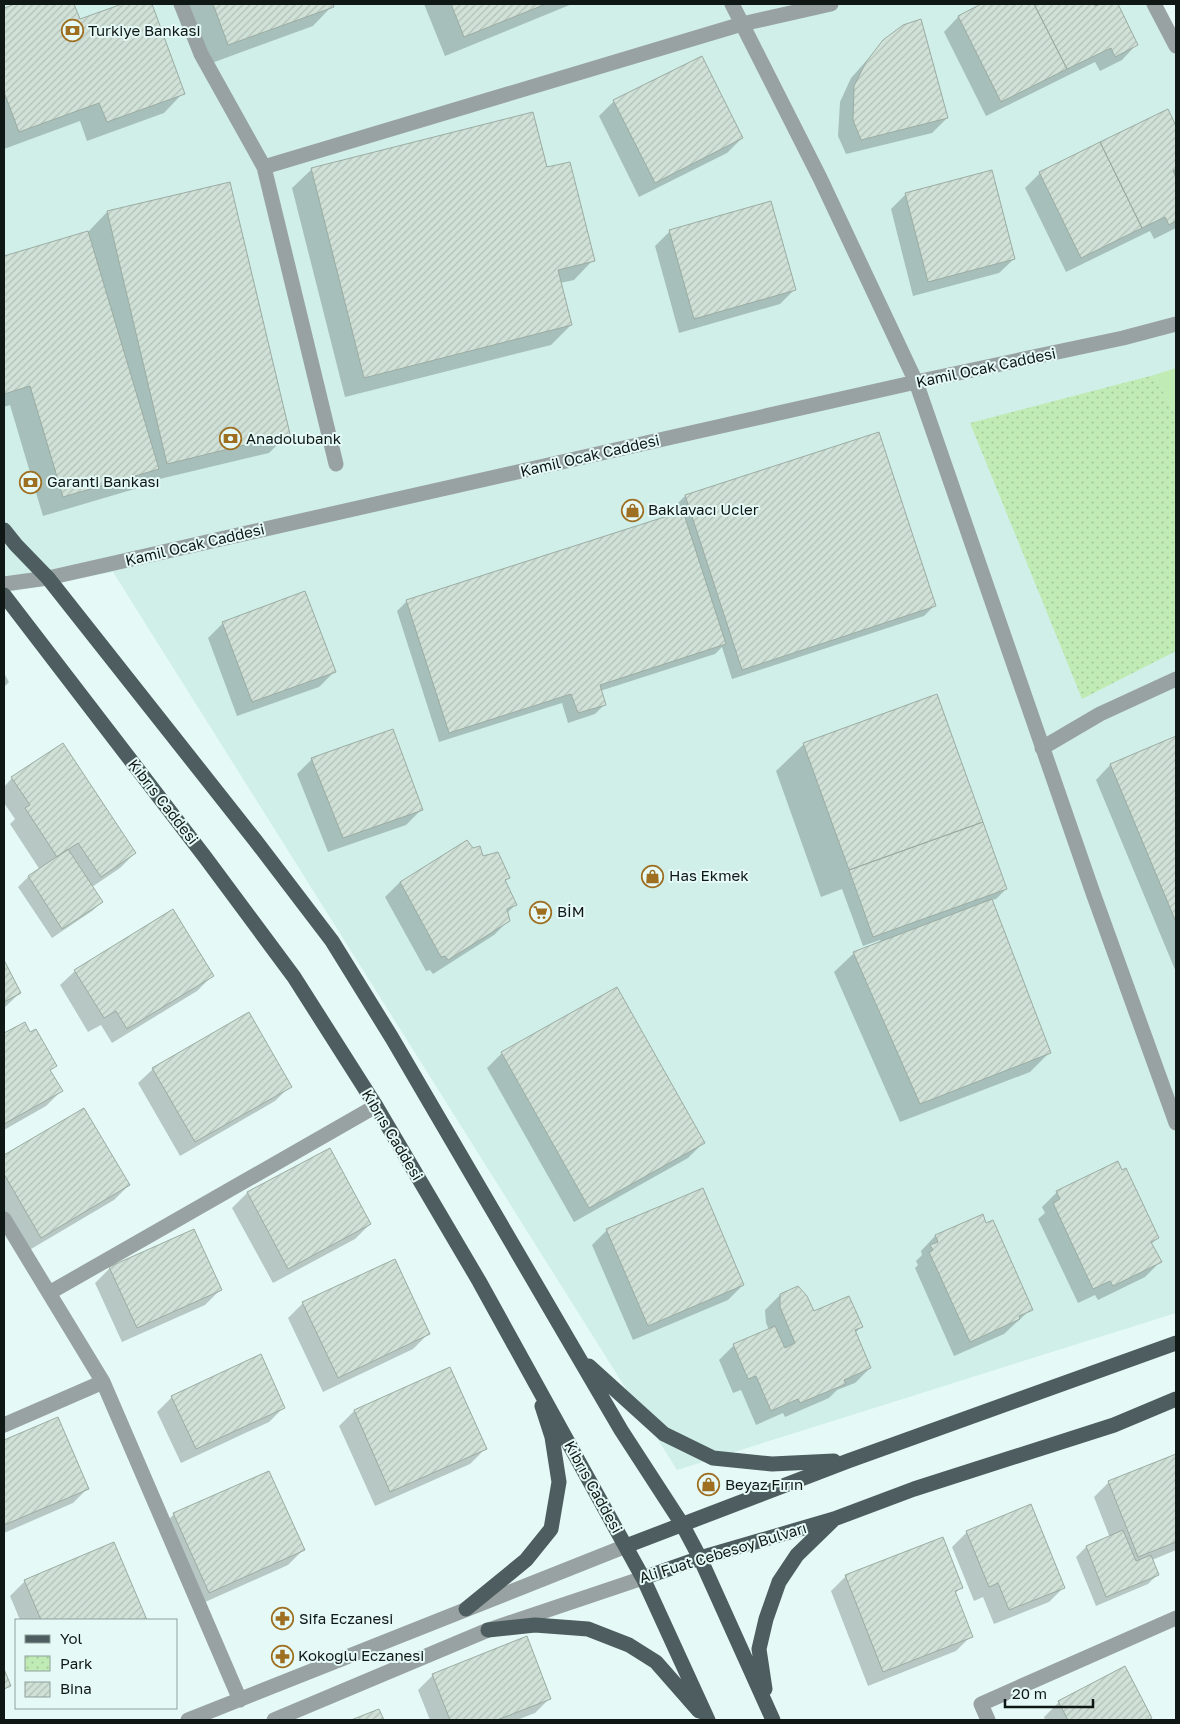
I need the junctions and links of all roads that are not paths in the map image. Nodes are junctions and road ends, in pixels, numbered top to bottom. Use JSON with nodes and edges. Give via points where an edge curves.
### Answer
{"nodes":[{"id":1,"x":181,"y":4,"type":"edge"},
{"id":2,"x":732,"y":4,"type":"edge"},
{"id":3,"x":831,"y":4,"type":"edge"},
{"id":4,"x":1154,"y":4,"type":"edge"},
{"id":5,"x":742,"y":24,"type":"junction"},
{"id":6,"x":1176,"y":46,"type":"edge"},
{"id":7,"x":264,"y":167,"type":"junction"},
{"id":8,"x":1176,"y":324,"type":"edge"},
{"id":9,"x":916,"y":382,"type":"junction"},
{"id":10,"x":336,"y":464,"type":"dead end"},
{"id":11,"x":4,"y":530,"type":"edge"},
{"id":12,"x":48,"y":578,"type":"junction"},
{"id":13,"x":4,"y":584,"type":"edge"},
{"id":14,"x":4,"y":595,"type":"edge"},
{"id":15,"x":1176,"y":679,"type":"edge"},
{"id":16,"x":1042,"y":748,"type":"junction"},
{"id":17,"x":376,"y":1106,"type":"junction"},
{"id":18,"x":1176,"y":1123,"type":"edge"},
{"id":19,"x":4,"y":1219,"type":"edge"},
{"id":20,"x":49,"y":1293,"type":"junction"},
{"id":21,"x":1176,"y":1343,"type":"edge"},
{"id":22,"x":576,"y":1353,"type":"junction"},
{"id":23,"x":532,"y":1376,"type":"junction"},
{"id":24,"x":104,"y":1382,"type":"junction"},
{"id":25,"x":1176,"y":1399,"type":"edge"},
{"id":26,"x":4,"y":1425,"type":"edge"},
{"id":27,"x":848,"y":1461,"type":"junction"},
{"id":28,"x":834,"y":1519,"type":"junction"},
{"id":29,"x":682,"y":1524,"type":"junction"},
{"id":30,"x":626,"y":1546,"type":"junction"},
{"id":31,"x":700,"y":1558,"type":"junction"},
{"id":32,"x":644,"y":1578,"type":"junction"},
{"id":33,"x":466,"y":1609,"type":"junction"},
{"id":34,"x":1176,"y":1618,"type":"edge"},
{"id":35,"x":488,"y":1630,"type":"junction"},
{"id":36,"x":240,"y":1700,"type":"junction"},
{"id":37,"x":771,"y":1714,"type":"edge"},
{"id":38,"x":188,"y":1720,"type":"edge"},
{"id":39,"x":274,"y":1720,"type":"edge"},
{"id":40,"x":708,"y":1720,"type":"edge"},
{"id":41,"x":988,"y":1720,"type":"edge"}],
"edges":[{"from":1,"to":7,"type":"street","via":[[201,54]]},
{"from":2,"to":5,"type":"street"},
{"from":3,"to":5,"type":"street"},
{"from":4,"to":6,"type":"street"},
{"from":5,"to":7,"type":"street"},
{"from":5,"to":9,"type":"street","via":[[820,178]]},
{"from":7,"to":10,"type":"street"},
{"from":8,"to":9,"type":"street","name":"Kamil Ocak Caddesi"},
{"from":9,"to":12,"type":"street","name":"Kamil Ocak Caddesi"},
{"from":9,"to":16,"type":"street"},
{"from":11,"to":12,"type":"main road"},
{"from":12,"to":13,"type":"street","name":"Kamil Ocak Caddesi"},
{"from":12,"to":22,"type":"main road","via":[[332,941]]},
{"from":14,"to":17,"type":"main road","name":"Kıbrıs Caddesi","via":[[294,977]]},
{"from":15,"to":16,"type":"street","via":[[1100,714]]},
{"from":16,"to":18,"type":"street"},
{"from":17,"to":20,"type":"street"},
{"from":17,"to":23,"type":"main road","name":"Kıbrıs Caddesi"},
{"from":19,"to":20,"type":"street"},
{"from":20,"to":24,"type":"street"},
{"from":21,"to":27,"type":"main road"},
{"from":22,"to":27,"type":"main road","via":[[664,1434],[713,1458],[772,1464]]},
{"from":22,"to":29,"type":"main road"},
{"from":23,"to":30,"type":"main road","name":"Kıbrıs Caddesi"},
{"from":23,"to":33,"type":"main road","via":[[552,1437],[559,1482],[550,1529],[526,1560]]},
{"from":24,"to":26,"type":"street"},
{"from":24,"to":36,"type":"street"},
{"from":25,"to":28,"type":"main road","name":"Ali Fuat Cebesoy Bulvarı","via":[[1114,1425],[914,1489]]},
{"from":27,"to":29,"type":"main road"},
{"from":28,"to":31,"type":"main road","name":"Ali Fuat Cebesoy Bulvarı"},
{"from":28,"to":37,"type":"main road","via":[[797,1555],[779,1582],[766,1619],[759,1649]]},
{"from":29,"to":30,"type":"main road"},
{"from":29,"to":31,"type":"main road"},
{"from":30,"to":32,"type":"main road","name":"Kıbrıs Caddesi"},
{"from":30,"to":33,"type":"street"},
{"from":31,"to":32,"type":"main road","name":"Ali Fuat Cebesoy Bulvarı"},
{"from":31,"to":37,"type":"main road"},
{"from":32,"to":35,"type":"street","name":"Ali Fuat Cebesoy Bulvarı"},
{"from":32,"to":40,"type":"main road","name":"Kıbrıs Caddesi"},
{"from":33,"to":36,"type":"street"},
{"from":34,"to":41,"type":"street","via":[[981,1704]]},
{"from":35,"to":39,"type":"street","name":"Ali Fuat Cebesoy Bulvarı"},
{"from":35,"to":40,"type":"main road","via":[[535,1625],[588,1629],[629,1645],[656,1662]]},
{"from":36,"to":38,"type":"street"}]}
